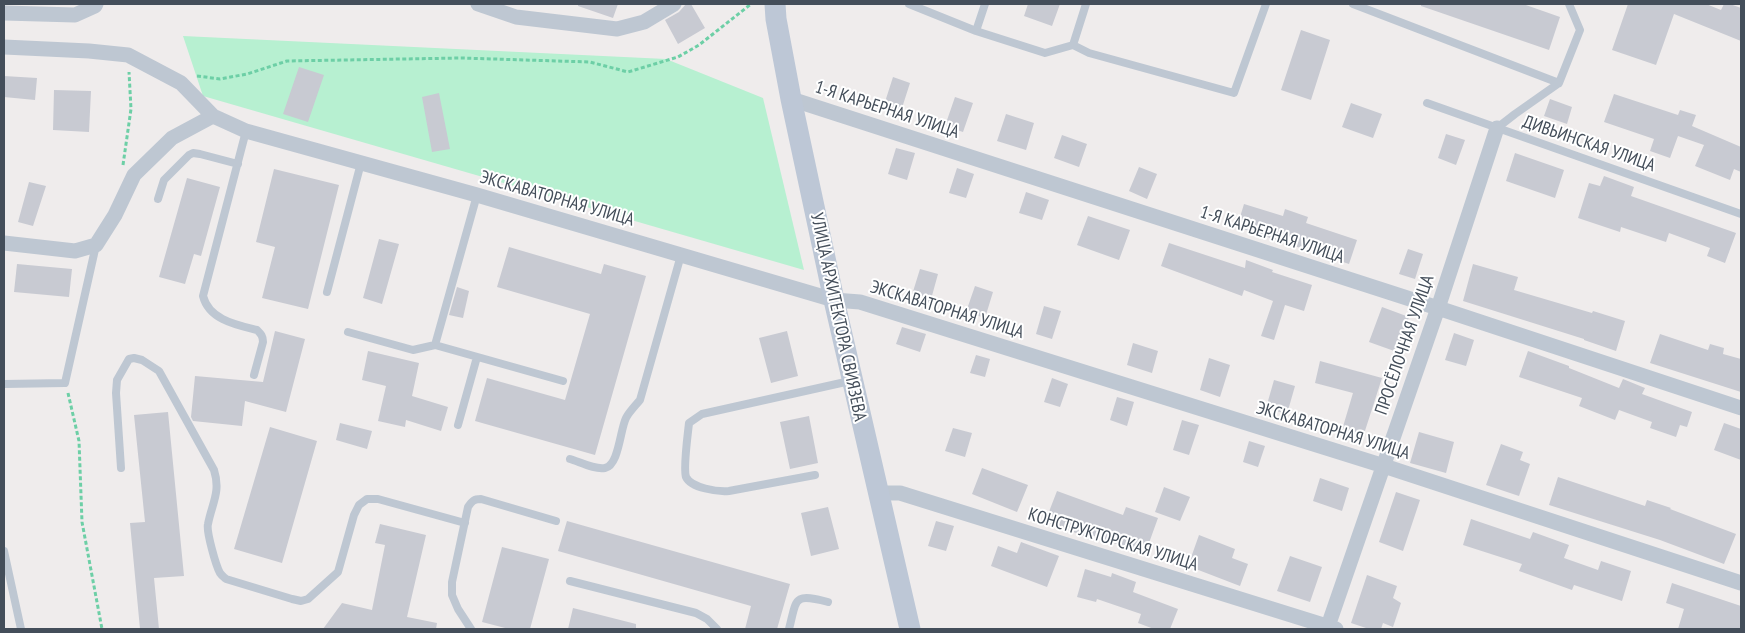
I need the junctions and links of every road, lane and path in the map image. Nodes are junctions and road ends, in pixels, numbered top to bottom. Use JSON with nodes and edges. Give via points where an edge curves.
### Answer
{"nodes":[{"id":1,"x":96,"y":4,"type":"edge"},
{"id":2,"x":478,"y":4,"type":"edge"},
{"id":3,"x":674,"y":4,"type":"edge"},
{"id":4,"x":751,"y":4,"type":"edge"},
{"id":5,"x":774,"y":4,"type":"edge"},
{"id":6,"x":909,"y":4,"type":"edge"},
{"id":7,"x":985,"y":4,"type":"edge"},
{"id":8,"x":1086,"y":4,"type":"edge"},
{"id":9,"x":1266,"y":4,"type":"edge"},
{"id":10,"x":1353,"y":4,"type":"edge"},
{"id":11,"x":1569,"y":4,"type":"edge"},
{"id":12,"x":4,"y":13,"type":"edge"},
{"id":13,"x":976,"y":31,"type":"junction"},
{"id":14,"x":1073,"y":45,"type":"junction"},
{"id":15,"x":4,"y":47,"type":"edge"},
{"id":16,"x":128,"y":55,"type":"junction"},
{"id":17,"x":189,"y":75,"type":"dead end"},
{"id":18,"x":1559,"y":84,"type":"junction"},
{"id":19,"x":791,"y":99,"type":"junction"},
{"id":20,"x":1427,"y":103,"type":"dead end"},
{"id":21,"x":213,"y":116,"type":"junction"},
{"id":22,"x":1497,"y":128,"type":"junction"},
{"id":23,"x":246,"y":131,"type":"junction"},
{"id":24,"x":361,"y":163,"type":"junction"},
{"id":25,"x":238,"y":164,"type":"junction"},
{"id":26,"x":122,"y":167,"type":"dead end"},
{"id":27,"x":477,"y":195,"type":"junction"},
{"id":28,"x":158,"y":199,"type":"dead end"},
{"id":29,"x":1741,"y":214,"type":"edge"},
{"id":30,"x":4,"y":243,"type":"edge"},
{"id":31,"x":96,"y":245,"type":"junction"},
{"id":32,"x":681,"y":255,"type":"junction"},
{"id":33,"x":327,"y":292,"type":"dead end"},
{"id":34,"x":834,"y":300,"type":"junction"},
{"id":35,"x":1438,"y":308,"type":"junction"},
{"id":36,"x":348,"y":332,"type":"dead end"},
{"id":37,"x":435,"y":345,"type":"junction"},
{"id":38,"x":477,"y":357,"type":"junction"},
{"id":39,"x":254,"y":374,"type":"dead end"},
{"id":40,"x":852,"y":380,"type":"junction"},
{"id":41,"x":563,"y":381,"type":"dead end"},
{"id":42,"x":65,"y":383,"type":"junction"},
{"id":43,"x":4,"y":384,"type":"edge"},
{"id":44,"x":1741,"y":408,"type":"edge"},
{"id":45,"x":458,"y":425,"type":"dead end"},
{"id":46,"x":570,"y":459,"type":"dead end"},
{"id":47,"x":1384,"y":466,"type":"junction"},
{"id":48,"x":121,"y":468,"type":"dead end"},
{"id":49,"x":815,"y":476,"type":"dead end"},
{"id":50,"x":878,"y":493,"type":"junction"},
{"id":51,"x":556,"y":520,"type":"dead end"},
{"id":52,"x":465,"y":523,"type":"junction"},
{"id":53,"x":4,"y":551,"type":"edge"},
{"id":54,"x":570,"y":581,"type":"dead end"},
{"id":55,"x":1741,"y":583,"type":"edge"},
{"id":56,"x":828,"y":602,"type":"dead end"},
{"id":57,"x":1331,"y":628,"type":"edge"},
{"id":58,"x":21,"y":629,"type":"edge"},
{"id":59,"x":102,"y":629,"type":"edge"},
{"id":60,"x":471,"y":629,"type":"edge"},
{"id":61,"x":718,"y":629,"type":"edge"},
{"id":62,"x":789,"y":629,"type":"edge"},
{"id":63,"x":910,"y":629,"type":"edge"}],
"edges":[{"from":1,"to":12,"type":"street","via":[[75,15]]},
{"from":2,"to":3,"type":"street","via":[[516,18],[617,29],[644,22]]},
{"from":4,"to":17,"type":"path","via":[[699,45],[678,57],[628,72],[590,62],[461,58],[287,60],[247,74],[220,79]]},
{"from":5,"to":19,"type":"main road","name":"УЛИЦА АРХИТЕКТОРА СВИЯЗЕВА"},
{"from":6,"to":13,"type":"lane"},
{"from":7,"to":13,"type":"lane"},
{"from":8,"to":14,"type":"lane"},
{"from":9,"to":14,"type":"lane","via":[[1234,93],[1089,53]]},
{"from":10,"to":18,"type":"lane"},
{"from":11,"to":18,"type":"lane","via":[[1580,30]]},
{"from":13,"to":14,"type":"lane","via":[[1046,53]]},
{"from":15,"to":16,"type":"street","name":"ЭКСКАВАТОРНАЯ УЛИЦА"},
{"from":16,"to":21,"type":"street","name":"ЭКСКАВАТОРНАЯ УЛИЦА","via":[[182,83]]},
{"from":16,"to":26,"type":"path","via":[[131,109]]},
{"from":18,"to":22,"type":"lane"},
{"from":19,"to":34,"type":"main road","name":"УЛИЦА АРХИТЕКТОРА СВИЯЗЕВА"},
{"from":19,"to":35,"type":"street","name":"1-Я КАРЬЕРНАЯ УЛИЦА"},
{"from":20,"to":22,"type":"lane","name":"ДИВЬИНСКАЯ УЛИЦА"},
{"from":21,"to":23,"type":"street","name":"ЭКСКАВАТОРНАЯ УЛИЦА"},
{"from":21,"to":31,"type":"street","via":[[172,138],[134,175]]},
{"from":22,"to":29,"type":"lane","name":"ДИВЬИНСКАЯ УЛИЦА"},
{"from":22,"to":35,"type":"street","name":"ПРОСЁЛОЧНАЯ УЛИЦА"},
{"from":23,"to":24,"type":"street","name":"ЭКСКАВАТОРНАЯ УЛИЦА"},
{"from":23,"to":25,"type":"lane"},
{"from":24,"to":27,"type":"street","name":"ЭКСКАВАТОРНАЯ УЛИЦА"},
{"from":24,"to":33,"type":"lane"},
{"from":25,"to":28,"type":"lane","via":[[193,153],[164,180]]},
{"from":25,"to":39,"type":"lane","via":[[203,296],[209,307],[227,323],[256,330],[263,337]]},
{"from":27,"to":32,"type":"street","name":"ЭКСКАВАТОРНАЯ УЛИЦА"},
{"from":27,"to":37,"type":"lane"},
{"from":30,"to":31,"type":"street","via":[[75,251]]},
{"from":31,"to":42,"type":"lane"},
{"from":32,"to":34,"type":"street","name":"ЭКСКАВАТОРНАЯ УЛИЦА"},
{"from":32,"to":46,"type":"lane","via":[[640,400],[626,418],[615,458],[606,468]]},
{"from":34,"to":40,"type":"main road","name":"УЛИЦА АРХИТЕКТОРА СВИЯЗЕВА"},
{"from":34,"to":47,"type":"street","name":"ЭКСКАВАТОРНАЯ УЛИЦА","via":[[860,302]]},
{"from":35,"to":44,"type":"street","name":"1-Я КАРЬЕРНАЯ УЛИЦА"},
{"from":35,"to":47,"type":"street","name":"ПРОСЁЛОЧНАЯ УЛИЦА"},
{"from":36,"to":37,"type":"lane","via":[[413,350]]},
{"from":37,"to":38,"type":"lane"},
{"from":38,"to":41,"type":"lane"},
{"from":38,"to":45,"type":"lane"},
{"from":40,"to":49,"type":"lane","via":[[702,414],[689,422],[685,472],[694,485],[720,492]]},
{"from":40,"to":50,"type":"main road","name":"УЛИЦА АРХИТЕКТОРА СВИЯЗЕВА"},
{"from":42,"to":43,"type":"lane"},
{"from":42,"to":59,"type":"path","via":[[79,441],[82,522]]},
{"from":47,"to":55,"type":"street","name":"ЭКСКАВАТОРНАЯ УЛИЦА"},
{"from":47,"to":57,"type":"street","name":"ПРОСЁЛОЧНАЯ УЛИЦА"},
{"from":48,"to":52,"type":"lane","via":[[117,380],[128,360],[134,358],[159,371],[214,470],[218,481],[207,526],[220,574],[226,579],[292,599],[308,599],[338,572],[354,515],[367,500],[378,499]]},
{"from":50,"to":57,"type":"street","name":"КОНСТРУКТОРСКАЯ УЛИЦА","via":[[900,493]]},
{"from":50,"to":63,"type":"main road","name":"УЛИЦА АРХИТЕКТОРА СВИЯЗЕВА"},
{"from":51,"to":52,"type":"lane","via":[[475,499],[468,507]]},
{"from":52,"to":60,"type":"lane","via":[[452,595]]},
{"from":53,"to":58,"type":"lane"},
{"from":54,"to":61,"type":"lane","via":[[696,613]]},
{"from":56,"to":62,"type":"lane","via":[[810,597],[798,600]]}]}
